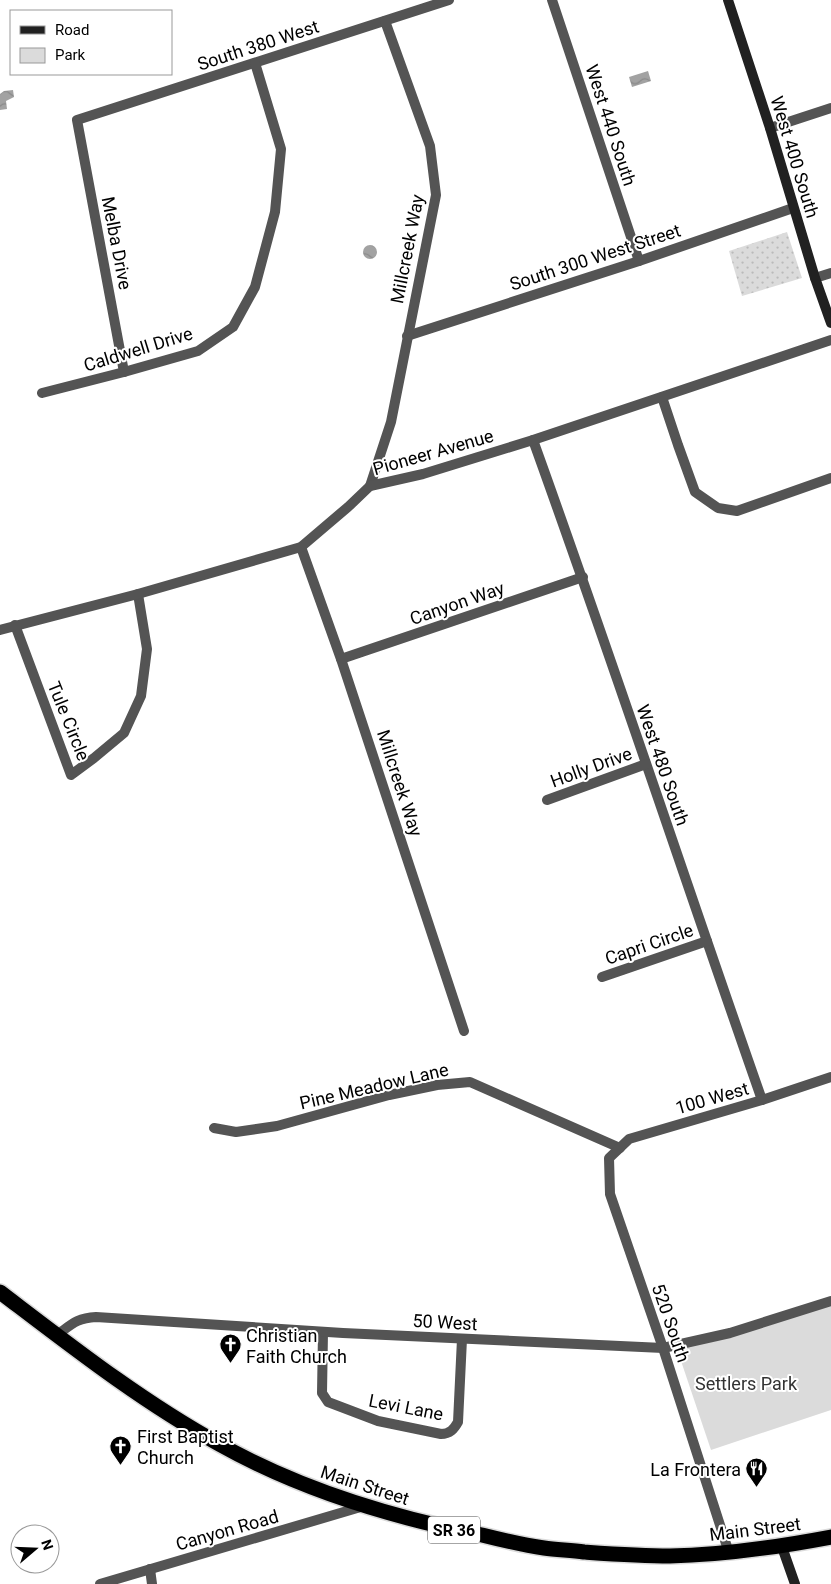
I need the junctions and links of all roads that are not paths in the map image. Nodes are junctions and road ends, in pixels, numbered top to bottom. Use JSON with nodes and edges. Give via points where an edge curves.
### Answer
{"nodes":[{"id":1,"x":449,"y":0,"type":"edge"},
{"id":2,"x":552,"y":0,"type":"edge"},
{"id":3,"x":728,"y":0,"type":"edge"},
{"id":4,"x":385,"y":21,"type":"junction"},
{"id":5,"x":254,"y":63,"type":"junction"},
{"id":6,"x":831,"y":108,"type":"edge"},
{"id":7,"x":77,"y":120,"type":"joint"},
{"id":8,"x":770,"y":128,"type":"junction"},
{"id":9,"x":793,"y":208,"type":"junction"},
{"id":10,"x":639,"y":261,"type":"junction"},
{"id":11,"x":831,"y":273,"type":"edge"},
{"id":12,"x":816,"y":278,"type":"junction"},
{"id":13,"x":831,"y":323,"type":"edge"},
{"id":14,"x":407,"y":336,"type":"junction"},
{"id":15,"x":831,"y":340,"type":"edge"},
{"id":16,"x":124,"y":372,"type":"junction"},
{"id":17,"x":42,"y":394,"type":"dead end"},
{"id":18,"x":662,"y":396,"type":"junction"},
{"id":19,"x":533,"y":440,"type":"junction"},
{"id":20,"x":831,"y":478,"type":"edge"},
{"id":21,"x":370,"y":486,"type":"junction"},
{"id":22,"x":301,"y":547,"type":"junction"},
{"id":23,"x":583,"y":577,"type":"junction"},
{"id":24,"x":138,"y":594,"type":"junction"},
{"id":25,"x":15,"y":625,"type":"junction"},
{"id":26,"x":0,"y":630,"type":"edge"},
{"id":27,"x":342,"y":659,"type":"junction"},
{"id":28,"x":646,"y":764,"type":"junction"},
{"id":29,"x":547,"y":800,"type":"dead end"},
{"id":30,"x":707,"y":941,"type":"junction"},
{"id":31,"x":602,"y":977,"type":"dead end"},
{"id":32,"x":464,"y":1031,"type":"dead end"},
{"id":33,"x":831,"y":1077,"type":"edge"},
{"id":34,"x":762,"y":1100,"type":"junction"},
{"id":35,"x":214,"y":1128,"type":"dead end"},
{"id":36,"x":620,"y":1148,"type":"junction"},
{"id":37,"x":608,"y":1158,"type":"joint"},
{"id":38,"x":0,"y":1292,"type":"edge"},
{"id":39,"x":831,"y":1301,"type":"edge"},
{"id":40,"x":323,"y":1332,"type":"junction"},
{"id":41,"x":57,"y":1335,"type":"junction"},
{"id":42,"x":462,"y":1339,"type":"junction"},
{"id":43,"x":663,"y":1348,"type":"junction"},
{"id":44,"x":364,"y":1506,"type":"junction"},
{"id":45,"x":831,"y":1537,"type":"edge"},
{"id":46,"x":782,"y":1547,"type":"junction"},
{"id":47,"x":730,"y":1553,"type":"junction"},
{"id":48,"x":150,"y":1569,"type":"junction"},
{"id":49,"x":100,"y":1584,"type":"edge"},
{"id":50,"x":152,"y":1584,"type":"edge"},
{"id":51,"x":795,"y":1584,"type":"edge"}],
"edges":[{"from":1,"to":4,"type":"street","name":"South 380 West"},
{"from":2,"to":10,"type":"street","name":"West 440 South"},
{"from":3,"to":8,"type":"street","name":"West 400 South"},
{"from":4,"to":5,"type":"street","name":"South 380 West"},
{"from":4,"to":14,"type":"street","name":"Millcreek Way","via":[[430,146],[436,195]]},
{"from":5,"to":7,"type":"street","name":"South 380 West"},
{"from":5,"to":16,"type":"street","name":"Caldwell Drive","via":[[281,149],[275,212],[255,287],[233,326],[198,351]]},
{"from":6,"to":8,"type":"street"},
{"from":7,"to":16,"type":"street","name":"Melba Drive"},
{"from":8,"to":9,"type":"street","name":"West 400 South"},
{"from":9,"to":10,"type":"street","name":"South 300 West Street"},
{"from":9,"to":12,"type":"street","name":"West 400 South"},
{"from":10,"to":14,"type":"street","name":"South 300 West Street"},
{"from":11,"to":12,"type":"street"},
{"from":12,"to":13,"type":"street","name":"West 400 South"},
{"from":14,"to":21,"type":"street","name":"Millcreek Way","via":[[390,422]]},
{"from":15,"to":18,"type":"street","name":"Pioneer Avenue"},
{"from":16,"to":17,"type":"street","name":"Caldwell Drive"},
{"from":18,"to":19,"type":"street","name":"Pioneer Avenue"},
{"from":18,"to":20,"type":"street","via":[[696,492],[718,508],[737,511]]},
{"from":19,"to":21,"type":"street","name":"Pioneer Avenue","via":[[423,474]]},
{"from":19,"to":23,"type":"street","name":"West 480 South"},
{"from":21,"to":22,"type":"street","name":"Pioneer Avenue"},
{"from":22,"to":24,"type":"street","name":"Pioneer Avenue"},
{"from":22,"to":27,"type":"street","name":"Millcreek Way"},
{"from":23,"to":27,"type":"street","name":"Canyon Way"},
{"from":23,"to":28,"type":"street","name":"West 480 South"},
{"from":24,"to":25,"type":"street","name":"Pioneer Avenue"},
{"from":24,"to":25,"type":"street","name":"Tule Circle","via":[[147,649],[141,696],[124,733],[71,775]]},
{"from":25,"to":26,"type":"street","name":"Pioneer Avenue"},
{"from":27,"to":32,"type":"street","name":"Millcreek Way"},
{"from":28,"to":29,"type":"street","name":"Holly Drive"},
{"from":28,"to":30,"type":"street","name":"West 480 South"},
{"from":30,"to":31,"type":"street","name":"Capri Circle"},
{"from":30,"to":34,"type":"street","name":"West 480 South"},
{"from":33,"to":34,"type":"street","name":"100 West"},
{"from":34,"to":36,"type":"street","name":"100 West","via":[[629,1140]]},
{"from":35,"to":36,"type":"street","name":"Pine Meadow Lane","via":[[236,1132],[277,1126],[389,1095],[470,1082]]},
{"from":36,"to":37,"type":"street","name":"100 West"},
{"from":37,"to":43,"type":"street","name":"520 South","via":[[610,1194]]},
{"from":38,"to":41,"type":"highway","name":"Main Street","number":"SR 36"},
{"from":39,"to":43,"type":"street","name":"50 West","via":[[730,1333]]},
{"from":40,"to":41,"type":"street","name":"50 West","via":[[96,1317],[74,1322]]},
{"from":40,"to":42,"type":"street","name":"50 West"},
{"from":40,"to":42,"type":"street","name":"Levi Lane","via":[[322,1390],[328,1402],[378,1421],[446,1434],[458,1422]]},
{"from":41,"to":44,"type":"highway","name":"Main Street","number":"SR 36","via":[[170,1416],[220,1445],[288,1478]]},
{"from":42,"to":43,"type":"street","name":"50 West"},
{"from":43,"to":47,"type":"street","name":"520 South"},
{"from":44,"to":47,"type":"highway","name":"Main Street","number":"SR 36","via":[[426,1524],[545,1548],[631,1555]]},
{"from":44,"to":48,"type":"street","name":"Canyon Road"},
{"from":45,"to":46,"type":"highway","name":"Main Street","number":"SR 36"},
{"from":46,"to":47,"type":"highway","name":"Main Street","number":"SR 36"},
{"from":46,"to":51,"type":"street"},
{"from":48,"to":49,"type":"street","name":"Canyon Road"},
{"from":48,"to":50,"type":"street"}]}
